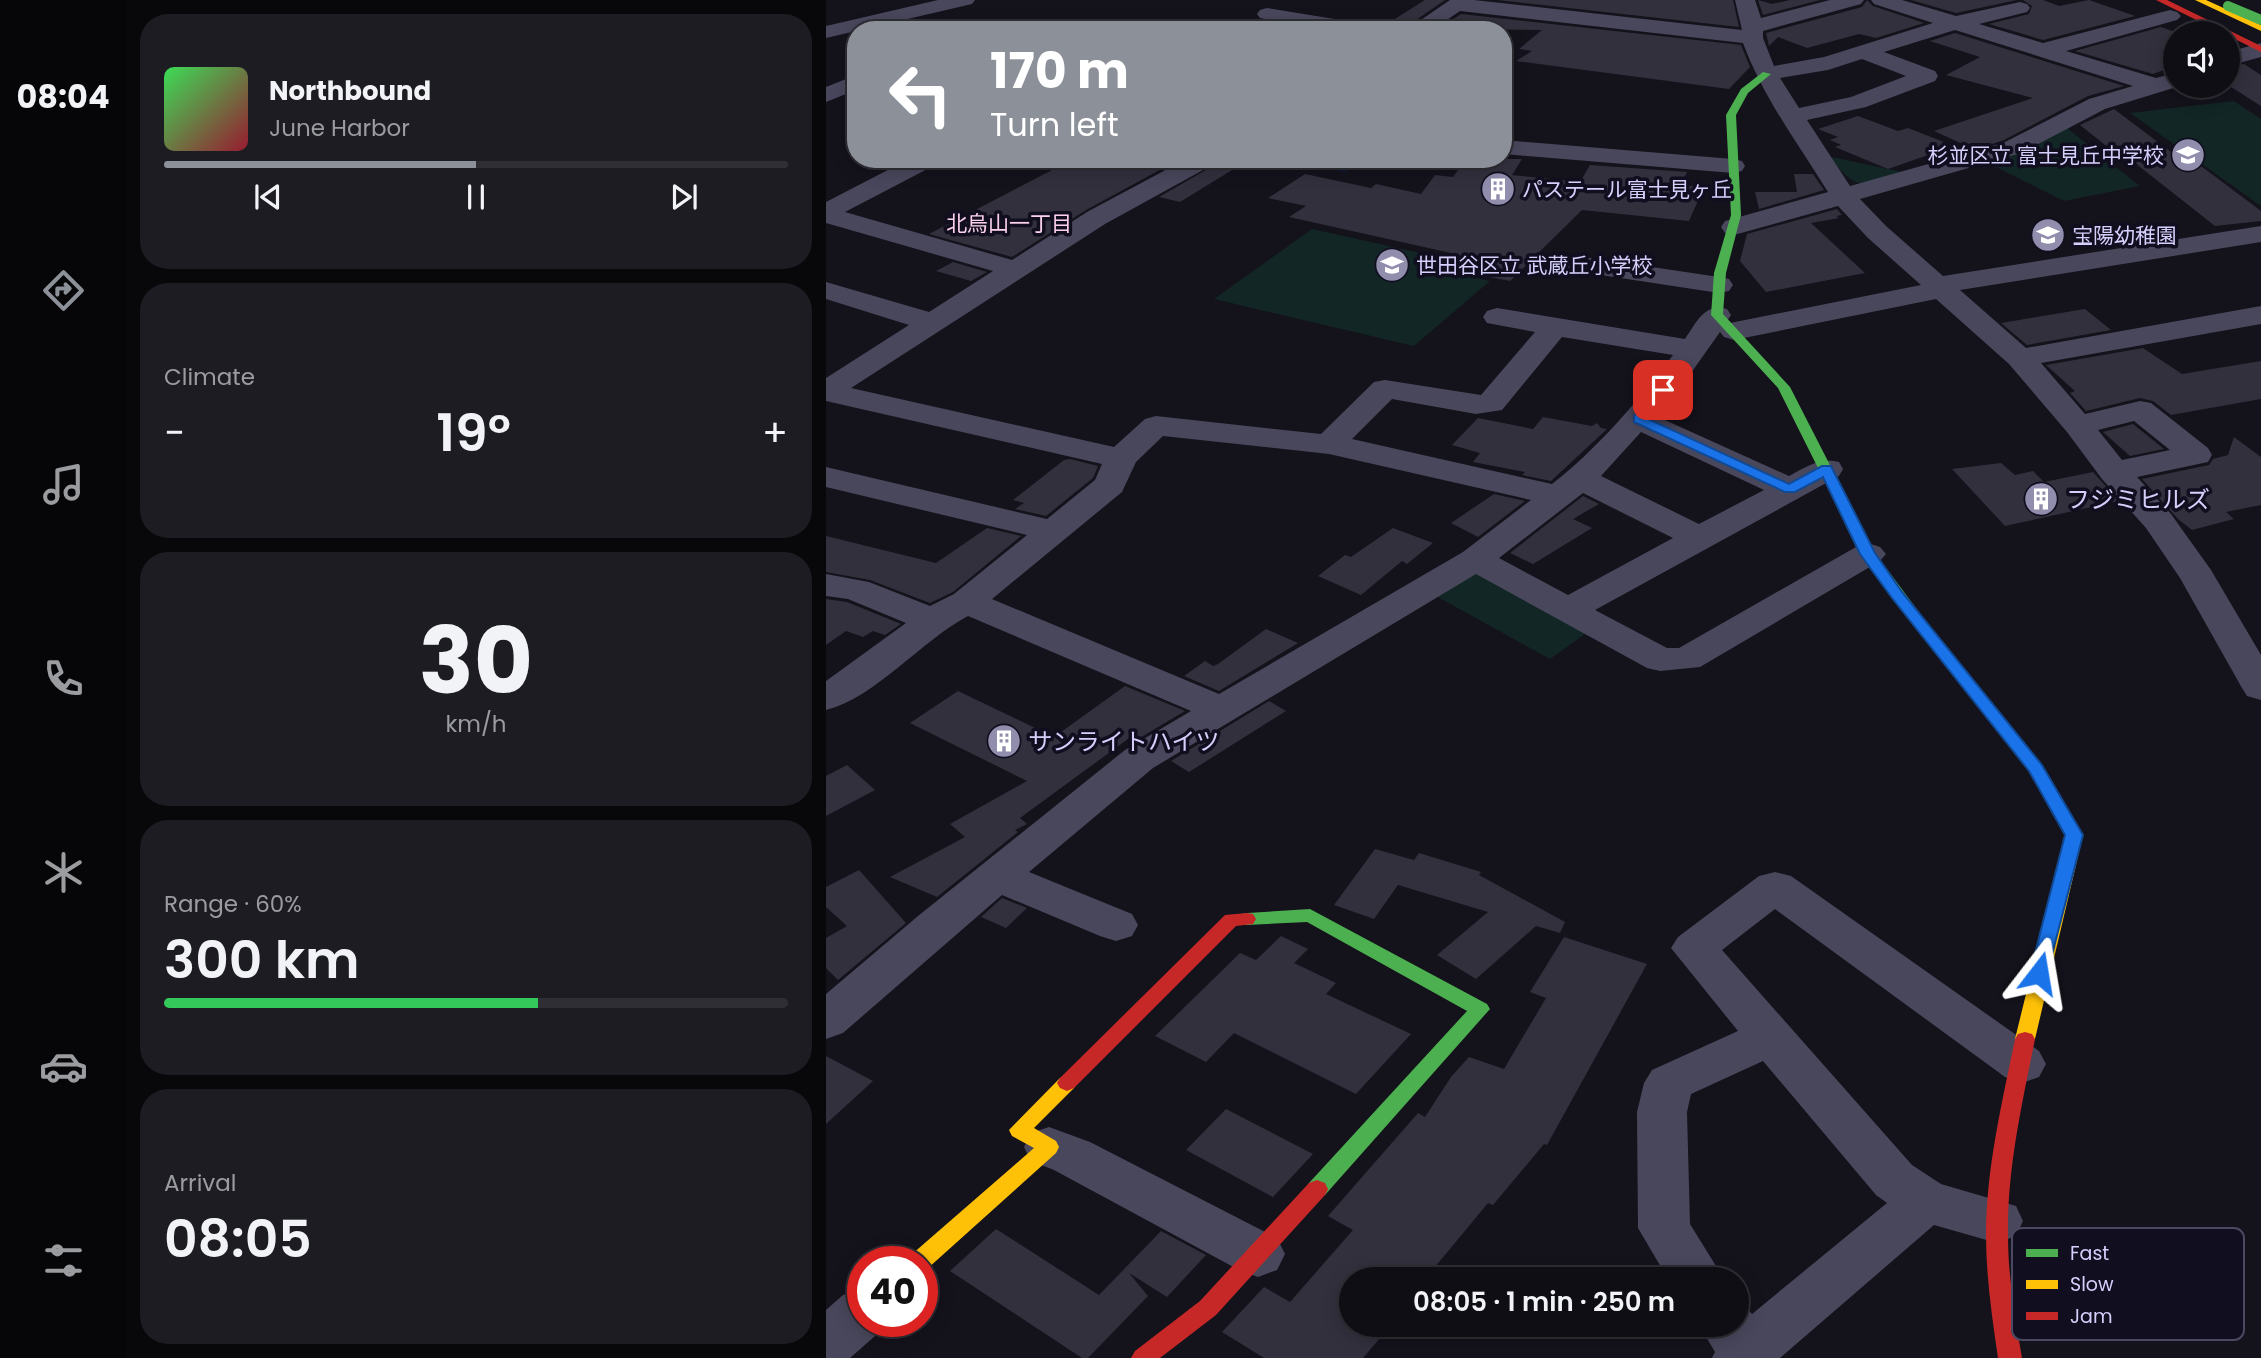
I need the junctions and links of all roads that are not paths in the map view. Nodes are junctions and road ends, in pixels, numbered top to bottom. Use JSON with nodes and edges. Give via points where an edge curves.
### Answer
{"nodes":[{"id":1,"x":965,"y":0,"type":"edge"},
{"id":2,"x":1291,"y":0,"type":"edge"},
{"id":3,"x":1745,"y":0,"type":"edge"},
{"id":4,"x":1854,"y":0,"type":"edge"},
{"id":5,"x":1881,"y":0,"type":"edge"},
{"id":6,"x":2199,"y":0,"type":"edge"},
{"id":7,"x":2212,"y":0,"type":"edge"},
{"id":8,"x":1461,"y":2,"type":"edge"},
{"id":9,"x":2146,"y":2,"type":"edge"},
{"id":10,"x":857,"y":5,"type":"dead end"},
{"id":11,"x":2171,"y":5,"type":"edge"},
{"id":12,"x":2020,"y":8,"type":"dead end"},
{"id":13,"x":1267,"y":14,"type":"junction"},
{"id":14,"x":905,"y":15,"type":"junction"},
{"id":15,"x":877,"y":21,"type":"edge"},
{"id":16,"x":1255,"y":21,"type":"edge"},
{"id":17,"x":1310,"y":21,"type":"edge"},
{"id":18,"x":1431,"y":21,"type":"edge"},
{"id":19,"x":2193,"y":21,"type":"edge"},
{"id":20,"x":2201,"y":21,"type":"edge"},
{"id":21,"x":2247,"y":22,"type":"edge"},
{"id":22,"x":1955,"y":23,"type":"junction"},
{"id":23,"x":847,"y":27,"type":"edge"},
{"id":24,"x":2261,"y":28,"type":"edge"},
{"id":25,"x":826,"y":32,"type":"edge"},
{"id":26,"x":1753,"y":33,"type":"junction"},
{"id":27,"x":2260,"y":47,"type":"edge"},
{"id":28,"x":2043,"y":50,"type":"junction"},
{"id":29,"x":1863,"y":52,"type":"junction"},
{"id":30,"x":2240,"y":54,"type":"edge"},
{"id":31,"x":1766,"y":74,"type":"junction"},
{"id":32,"x":2163,"y":82,"type":"edge"},
{"id":33,"x":2163,"y":84,"type":"edge"},
{"id":34,"x":847,"y":86,"type":"edge"},
{"id":35,"x":826,"y":94,"type":"edge"},
{"id":36,"x":1791,"y":117,"type":"junction"},
{"id":37,"x":1512,"y":148,"type":"edge"},
{"id":38,"x":1733,"y":166,"type":"junction"},
{"id":39,"x":912,"y":168,"type":"edge"},
{"id":40,"x":1188,"y":168,"type":"edge"},
{"id":41,"x":1844,"y":197,"type":"junction"},
{"id":42,"x":827,"y":215,"type":"edge"},
{"id":43,"x":1734,"y":227,"type":"junction"},
{"id":44,"x":2261,"y":234,"type":"edge"},
{"id":45,"x":1602,"y":241,"type":"dead end"},
{"id":46,"x":1015,"y":269,"type":"junction"},
{"id":47,"x":1719,"y":285,"type":"junction"},
{"id":48,"x":1941,"y":287,"type":"junction"},
{"id":49,"x":826,"y":290,"type":"edge"},
{"id":50,"x":2261,"y":315,"type":"edge"},
{"id":51,"x":1497,"y":317,"type":"dead end"},
{"id":52,"x":931,"y":322,"type":"junction"},
{"id":53,"x":1726,"y":323,"type":"junction"},
{"id":54,"x":1555,"y":327,"type":"junction"},
{"id":55,"x":1690,"y":349,"type":"junction"},
{"id":56,"x":2020,"y":358,"type":"junction"},
{"id":57,"x":831,"y":384,"type":"edge"},
{"id":58,"x":1638,"y":419,"type":"junction"},
{"id":59,"x":2078,"y":425,"type":"junction"},
{"id":60,"x":1329,"y":444,"type":"junction"},
{"id":61,"x":1121,"y":458,"type":"junction"},
{"id":62,"x":1827,"y":469,"type":"junction"},
{"id":63,"x":2114,"y":472,"type":"junction"},
{"id":64,"x":826,"y":477,"type":"edge"},
{"id":65,"x":1569,"y":487,"type":"junction"},
{"id":66,"x":1790,"y":489,"type":"junction"},
{"id":67,"x":1054,"y":531,"type":"junction"},
{"id":68,"x":1700,"y":538,"type":"junction"},
{"id":69,"x":1868,"y":554,"type":"junction"},
{"id":70,"x":1475,"y":559,"type":"junction"},
{"id":71,"x":826,"y":585,"type":"edge"},
{"id":72,"x":967,"y":602,"type":"junction"},
{"id":73,"x":1567,"y":610,"type":"junction"},
{"id":74,"x":932,"y":620,"type":"junction"},
{"id":75,"x":2261,"y":688,"type":"edge"},
{"id":76,"x":826,"y":698,"type":"edge"},
{"id":77,"x":1223,"y":710,"type":"junction"},
{"id":78,"x":997,"y":876,"type":"junction"},
{"id":79,"x":1116,"y":925,"type":"dead end"},
{"id":80,"x":826,"y":1021,"type":"edge"},
{"id":81,"x":1770,"y":1037,"type":"junction"},
{"id":82,"x":2022,"y":1063,"type":"junction"},
{"id":83,"x":1049,"y":1147,"type":"junction"},
{"id":84,"x":1926,"y":1201,"type":"junction"},
{"id":85,"x":1997,"y":1221,"type":"junction"},
{"id":86,"x":937,"y":1246,"type":"edge"},
{"id":87,"x":1258,"y":1254,"type":"junction"},
{"id":88,"x":1688,"y":1267,"type":"edge"},
{"id":89,"x":847,"y":1326,"type":"edge"},
{"id":90,"x":826,"y":1345,"type":"edge"},
{"id":91,"x":1741,"y":1348,"type":"edge"},
{"id":92,"x":1143,"y":1358,"type":"edge"},
{"id":93,"x":2010,"y":1358,"type":"edge"}],
"edges":[{"from":1,"to":14,"type":"street"},
{"from":2,"to":13,"type":"street"},
{"from":3,"to":26,"type":"street"},
{"from":4,"to":26,"type":"street"},
{"from":5,"to":22,"type":"street"},
{"from":6,"to":21,"type":"main road"},
{"from":7,"to":21,"type":"main road","bridge":true},
{"from":8,"to":18,"type":"street"},
{"from":8,"to":26,"type":"street"},
{"from":9,"to":11,"type":"street"},
{"from":9,"to":19,"type":"main road"},
{"from":10,"to":14,"type":"street"},
{"from":11,"to":20,"type":"street"},
{"from":11,"to":27,"type":"main road"},
{"from":11,"to":27,"type":"main road"},
{"from":11,"to":28,"type":"street"},
{"from":12,"to":22,"type":"street"},
{"from":13,"to":16,"type":"street"},
{"from":13,"to":17,"type":"street"},
{"from":14,"to":15,"type":"street"},
{"from":21,"to":24,"type":"main road"},
{"from":21,"to":27,"type":"main road"},
{"from":22,"to":28,"type":"street"},
{"from":22,"to":29,"type":"street"},
{"from":23,"to":25,"type":"street"},
{"from":26,"to":31,"type":"street"},
{"from":27,"to":30,"type":"street"},
{"from":28,"to":32,"type":"street"},
{"from":29,"to":31,"type":"street"},
{"from":29,"to":36,"type":"street","via":[[1927,76],[1858,102]]},
{"from":31,"to":36,"type":"street"},
{"from":31,"to":38,"type":"main road","via":[[1757,77],[1733,107]]},
{"from":33,"to":41,"type":"street","via":[[2098,104],[2012,148]]},
{"from":34,"to":35,"type":"street"},
{"from":36,"to":41,"type":"street"},
{"from":37,"to":38,"type":"street"},
{"from":38,"to":43,"type":"main road"},
{"from":39,"to":42,"type":"street"},
{"from":40,"to":46,"type":"street"},
{"from":41,"to":43,"type":"street"},
{"from":41,"to":48,"type":"street"},
{"from":42,"to":46,"type":"street"},
{"from":43,"to":47,"type":"main road"},
{"from":44,"to":48,"type":"street"},
{"from":45,"to":47,"type":"street","via":[[1569,273]]},
{"from":46,"to":52,"type":"street"},
{"from":47,"to":53,"type":"main road"},
{"from":48,"to":53,"type":"street"},
{"from":48,"to":56,"type":"street"},
{"from":49,"to":52,"type":"street"},
{"from":50,"to":56,"type":"street"},
{"from":51,"to":54,"type":"street"},
{"from":52,"to":57,"type":"street"},
{"from":53,"to":55,"type":"street"},
{"from":53,"to":62,"type":"main road","via":[[1783,387]]},
{"from":54,"to":55,"type":"street"},
{"from":54,"to":60,"type":"street","via":[[1491,403],[1476,405],[1385,389]]},
{"from":55,"to":58,"type":"street"},
{"from":56,"to":59,"type":"street"},
{"from":57,"to":61,"type":"street"},
{"from":58,"to":65,"type":"street"},
{"from":58,"to":66,"type":"street"},
{"from":59,"to":63,"type":"street"},
{"from":59,"to":63,"type":"street","via":[[2140,410],[2196,455]]},
{"from":60,"to":61,"type":"street","via":[[1156,426]]},
{"from":60,"to":65,"type":"street"},
{"from":61,"to":67,"type":"street","via":[[1110,485]]},
{"from":62,"to":66,"type":"street"},
{"from":62,"to":69,"type":"main road"},
{"from":63,"to":75,"type":"street","via":[[2159,521],[2198,578]]},
{"from":64,"to":67,"type":"street"},
{"from":65,"to":68,"type":"street"},
{"from":65,"to":70,"type":"street"},
{"from":66,"to":68,"type":"street"},
{"from":67,"to":72,"type":"street"},
{"from":68,"to":73,"type":"street"},
{"from":69,"to":73,"type":"street","via":[[1686,659],[1660,660]]},
{"from":69,"to":82,"type":"main road","via":[[2036,769],[2074,835]]},
{"from":70,"to":73,"type":"street"},
{"from":70,"to":77,"type":"street"},
{"from":71,"to":74,"type":"street","via":[[856,590]]},
{"from":72,"to":74,"type":"street"},
{"from":72,"to":77,"type":"street"},
{"from":74,"to":76,"type":"street"},
{"from":77,"to":78,"type":"street","via":[[1139,759]]},
{"from":78,"to":79,"type":"street"},
{"from":78,"to":80,"type":"street"},
{"from":81,"to":82,"type":"street","via":[[1694,948],[1775,887]]},
{"from":81,"to":84,"type":"street","via":[[1894,1180]]},
{"from":81,"to":88,"type":"street","via":[[1669,1083],[1662,1112],[1664,1228]]},
{"from":82,"to":85,"type":"main road","via":[[2006,1134]]},
{"from":83,"to":86,"type":"main road"},
{"from":83,"to":87,"type":"street"},
{"from":83,"to":87,"type":"main road","via":[[1019,1130],[1231,919],[1310,915],[1480,1009]]},
{"from":84,"to":85,"type":"street"},
{"from":84,"to":91,"type":"street"},
{"from":85,"to":93,"type":"main road"},
{"from":87,"to":92,"type":"main road","via":[[1208,1308]]},
{"from":89,"to":90,"type":"street"}]}
